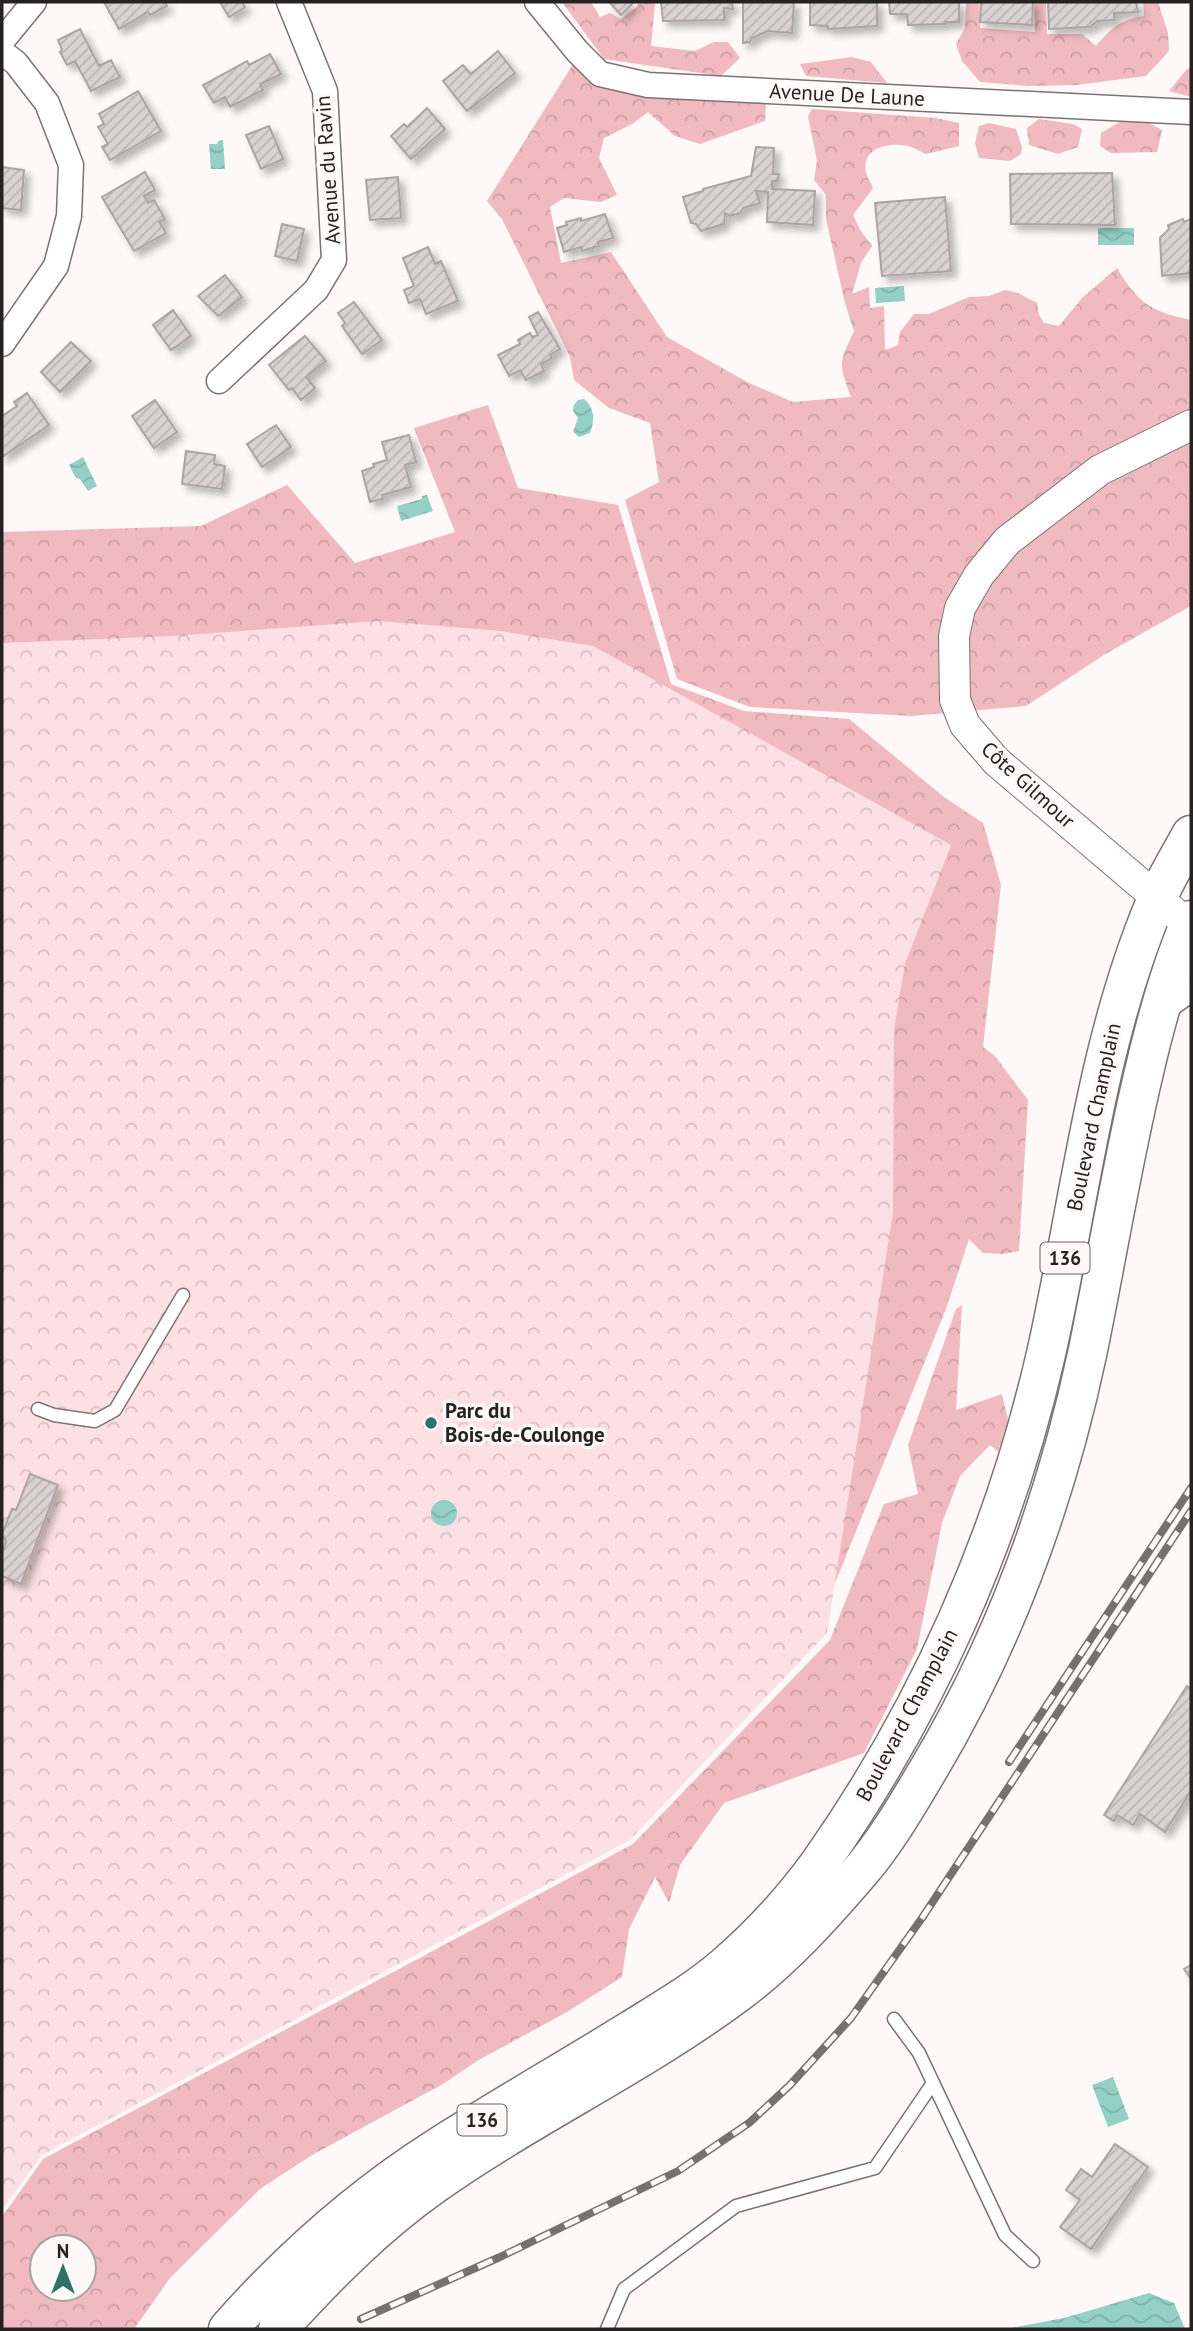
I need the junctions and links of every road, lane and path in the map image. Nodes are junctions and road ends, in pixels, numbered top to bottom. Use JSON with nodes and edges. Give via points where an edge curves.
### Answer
{"nodes":[{"id":1,"x":34,"y":2,"type":"edge"},
{"id":2,"x":289,"y":2,"type":"edge"},
{"id":3,"x":537,"y":2,"type":"edge"},
{"id":4,"x":2,"y":41,"type":"edge"},
{"id":5,"x":2,"y":52,"type":"edge"},
{"id":6,"x":1191,"y":113,"type":"edge"},
{"id":7,"x":2,"y":344,"type":"edge"},
{"id":8,"x":219,"y":381,"type":"dead end"},
{"id":9,"x":1191,"y":425,"type":"edge"},
{"id":10,"x":1191,"y":835,"type":"edge"},
{"id":11,"x":1157,"y":897,"type":"junction"},
{"id":12,"x":1191,"y":924,"type":"edge"},
{"id":13,"x":1191,"y":989,"type":"edge"},
{"id":14,"x":1159,"y":1011,"type":"junction"},
{"id":15,"x":183,"y":1295,"type":"dead end"},
{"id":16,"x":38,"y":1409,"type":"dead end"},
{"id":17,"x":894,"y":2019,"type":"dead end"},
{"id":18,"x":933,"y":2083,"type":"junction"},
{"id":19,"x":1033,"y":2261,"type":"dead end"},
{"id":20,"x":228,"y":2329,"type":"edge"},
{"id":21,"x":278,"y":2329,"type":"edge"},
{"id":22,"x":607,"y":2329,"type":"edge"}],
"edges":[{"from":1,"to":4,"type":"street"},
{"from":2,"to":8,"type":"street","name":"Avenue du Ravin","via":[[325,91],[334,260],[316,290]]},
{"from":3,"to":6,"type":"street","name":"Avenue De Laune","via":[[600,74],[648,85]]},
{"from":5,"to":7,"type":"street","via":[[47,103],[71,165],[69,216],[57,266]]},
{"from":9,"to":11,"type":"street","name":"Côte Gilmour","via":[[1100,470],[1007,541],[960,608],[954,636],[955,700],[965,725],[996,761]]},
{"from":10,"to":11,"type":"main road","name":"Boulevard Champlain","number":"136"},
{"from":11,"to":12,"type":"street","name":"Côte Gilmour"},
{"from":11,"to":20,"type":"main road","name":"Boulevard Champlain","number":"136","via":[[1112,1031],[1046,1354],[1021,1452],[994,1534],[933,1676],[859,1804],[790,1901],[722,1969],[378,2188],[306,2250]]},
{"from":12,"to":14,"type":"main road","name":"Boulevard Champlain","number":"136"},
{"from":13,"to":14,"type":"street"},
{"from":14,"to":21,"type":"main road","name":"Boulevard Champlain","number":"136","via":[[1129,1132],[1088,1350],[1046,1506],[979,1674],[907,1806],[862,1870],[780,1958],[743,1989],[702,2019],[430,2186],[354,2249]]},
{"from":15,"to":16,"type":"lane","via":[[115,1410],[95,1421]]},
{"from":17,"to":18,"type":"lane","via":[[919,2053]]},
{"from":18,"to":19,"type":"lane","via":[[1005,2235]]},
{"from":18,"to":22,"type":"lane","via":[[876,2168],[736,2206],[624,2289]]}]}
